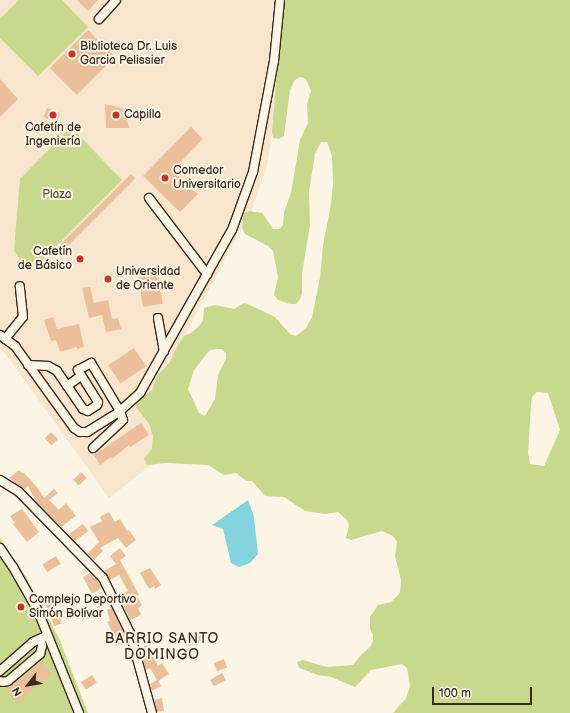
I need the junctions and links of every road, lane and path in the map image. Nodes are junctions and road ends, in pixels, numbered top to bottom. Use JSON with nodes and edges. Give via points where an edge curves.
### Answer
{"nodes":[{"id":1,"x":116,"y":0,"type":"edge"},
{"id":2,"x":280,"y":0,"type":"edge"},
{"id":3,"x":99,"y":19,"type":"dead end"},
{"id":4,"x":149,"y":198,"type":"dead end"},
{"id":5,"x":207,"y":274,"type":"junction"},
{"id":6,"x":20,"y":286,"type":"dead end"},
{"id":7,"x":158,"y":318,"type":"dead end"},
{"id":8,"x":2,"y":337,"type":"edge"},
{"id":9,"x":164,"y":351,"type":"junction"},
{"id":10,"x":28,"y":365,"type":"junction"},
{"id":11,"x":81,"y":376,"type":"junction"},
{"id":12,"x":67,"y":386,"type":"junction"},
{"id":13,"x":120,"y":411,"type":"junction"},
{"id":14,"x":93,"y":448,"type":"dead end"},
{"id":15,"x":0,"y":480,"type":"edge"},
{"id":16,"x":0,"y":548,"type":"edge"},
{"id":17,"x":45,"y":637,"type":"junction"},
{"id":18,"x":0,"y":671,"type":"edge"},
{"id":19,"x":0,"y":681,"type":"edge"},
{"id":20,"x":79,"y":713,"type":"edge"},
{"id":21,"x":152,"y":713,"type":"edge"}],
"edges":[{"from":1,"to":3,"type":"street"},
{"from":2,"to":5,"type":"street","via":[[274,61],[254,172],[232,230]]},
{"from":4,"to":5,"type":"street"},
{"from":5,"to":9,"type":"street"},
{"from":6,"to":8,"type":"street","via":[[23,317]]},
{"from":7,"to":9,"type":"street"},
{"from":8,"to":10,"type":"street","via":[[14,346]]},
{"from":9,"to":13,"type":"street","via":[[140,393]]},
{"from":10,"to":12,"type":"street","via":[[53,368]]},
{"from":10,"to":13,"type":"street","via":[[74,428],[80,432],[87,432]]},
{"from":11,"to":12,"type":"street"},
{"from":11,"to":12,"type":"street","via":[[98,402],[97,405],[85,411]]},
{"from":11,"to":13,"type":"street","via":[[79,369],[91,363]]},
{"from":13,"to":14,"type":"street","via":[[123,422]]},
{"from":15,"to":21,"type":"street","via":[[20,492],[103,578],[130,633]]},
{"from":16,"to":17,"type":"street","via":[[14,567]]},
{"from":17,"to":18,"type":"street","via":[[33,642]]},
{"from":17,"to":19,"type":"street","via":[[40,654],[8,681]]},
{"from":17,"to":20,"type":"street"}]}
